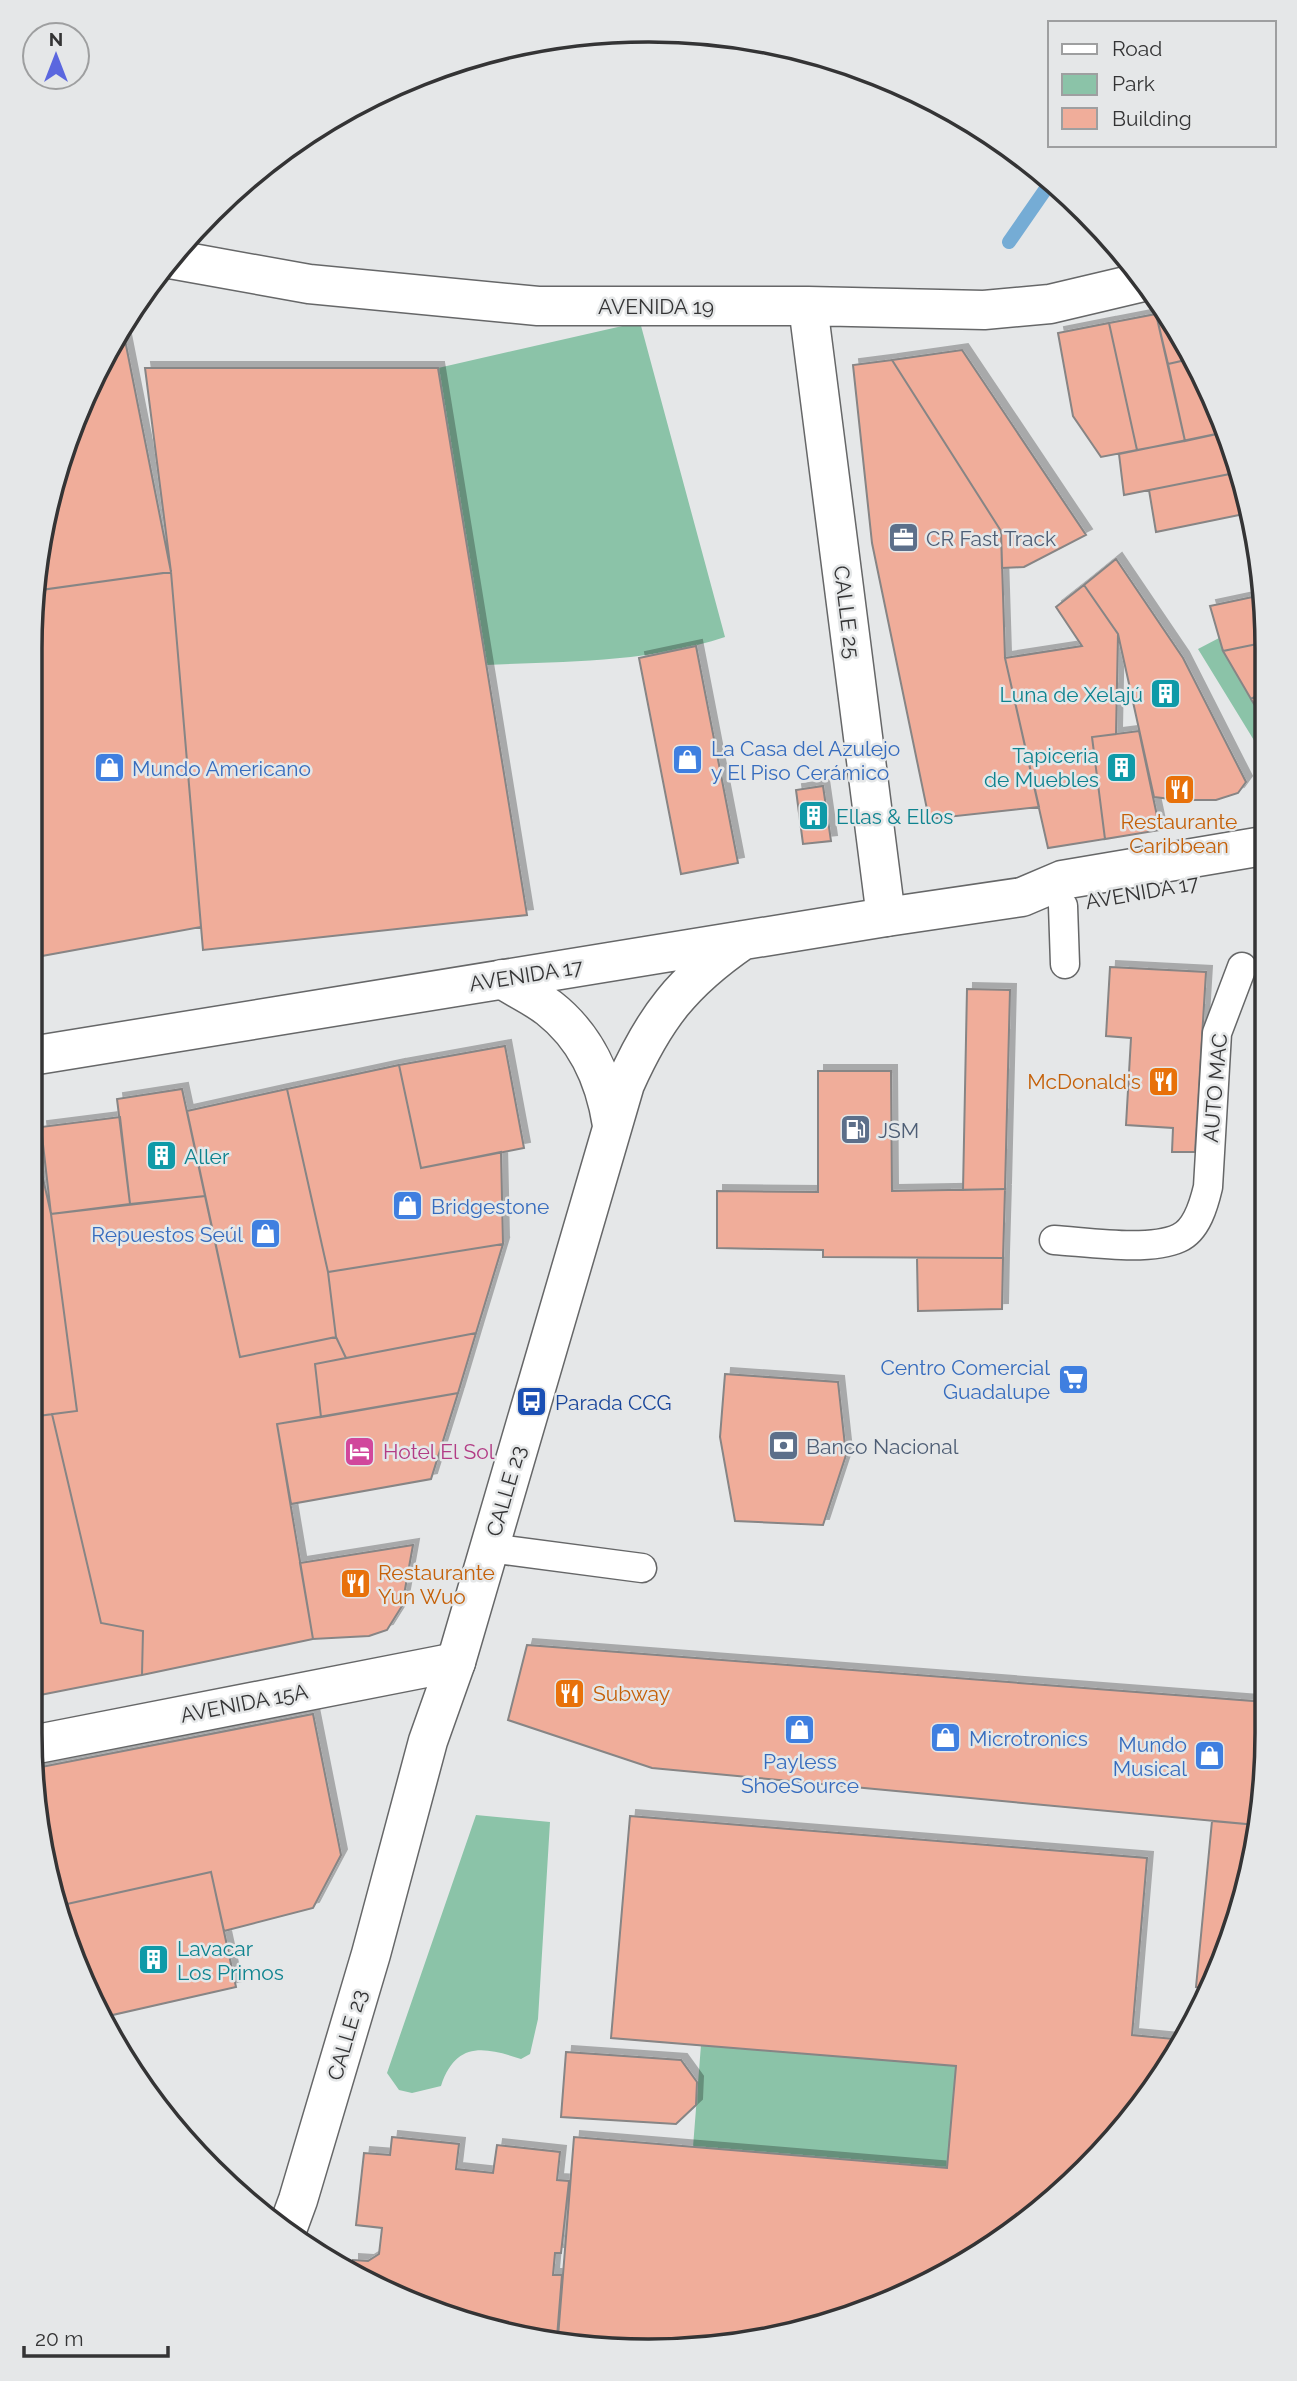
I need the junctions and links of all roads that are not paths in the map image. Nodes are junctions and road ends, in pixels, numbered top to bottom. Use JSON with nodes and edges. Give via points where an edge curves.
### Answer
{"nodes":[{"id":1,"x":182,"y":261,"type":"edge"},
{"id":2,"x":1134,"y":284,"type":"edge"},
{"id":3,"x":808,"y":306,"type":"junction"},
{"id":4,"x":1255,"y":847,"type":"edge"},
{"id":5,"x":1255,"y":873,"type":"edge"},
{"id":6,"x":1022,"y":897,"type":"junction"},
{"id":7,"x":1063,"y":906,"type":"junction"},
{"id":8,"x":886,"y":917,"type":"junction"},
{"id":9,"x":743,"y":940,"type":"junction"},
{"id":10,"x":1065,"y":964,"type":"dead end"},
{"id":11,"x":1242,"y":967,"type":"dead end"},
{"id":12,"x":502,"y":979,"type":"junction"},
{"id":13,"x":42,"y":1054,"type":"edge"},
{"id":14,"x":613,"y":1127,"type":"junction"},
{"id":15,"x":1054,"y":1240,"type":"dead end"},
{"id":16,"x":489,"y":1548,"type":"junction"},
{"id":17,"x":642,"y":1567,"type":"dead end"},
{"id":18,"x":456,"y":1662,"type":"junction"},
{"id":19,"x":42,"y":1743,"type":"edge"},
{"id":20,"x":292,"y":2222,"type":"edge"}],
"edges":[{"from":1,"to":3,"type":"main road","name":"AVENIDA 19","via":[[309,284],[538,306]]},
{"from":2,"to":3,"type":"main road","name":"AVENIDA 19","via":[[1050,304],[984,310]]},
{"from":3,"to":8,"type":"main road","name":"CALLE 25"},
{"from":4,"to":6,"type":"main road","name":"AVENIDA 17","via":[[1062,880]]},
{"from":5,"to":7,"type":"main road","name":"AVENIDA 17"},
{"from":6,"to":7,"type":"main road","name":"AVENIDA 17"},
{"from":6,"to":8,"type":"main road","name":"AVENIDA 17"},
{"from":7,"to":10,"type":"lane"},
{"from":8,"to":9,"type":"main road","name":"AVENIDA 17"},
{"from":9,"to":12,"type":"main road","name":"AVENIDA 17"},
{"from":9,"to":14,"type":"main road","name":"CALLE 23","via":[[683,988],[663,1013],[625,1084]]},
{"from":11,"to":15,"type":"lane","name":"AUTO MAC","via":[[1217,1033],[1209,1172],[1204,1203],[1192,1227],[1180,1238],[1144,1245]]},
{"from":12,"to":13,"type":"main road","name":"AVENIDA 17"},
{"from":12,"to":14,"type":"main road","via":[[569,1026],[599,1073]]},
{"from":14,"to":16,"type":"main road","name":"CALLE 23"},
{"from":16,"to":17,"type":"lane"},
{"from":16,"to":18,"type":"main road","name":"CALLE 23"},
{"from":18,"to":19,"type":"main road","name":"AVENIDA 15A"},
{"from":18,"to":20,"type":"main road","name":"CALLE 23","via":[[428,1741]]}]}
